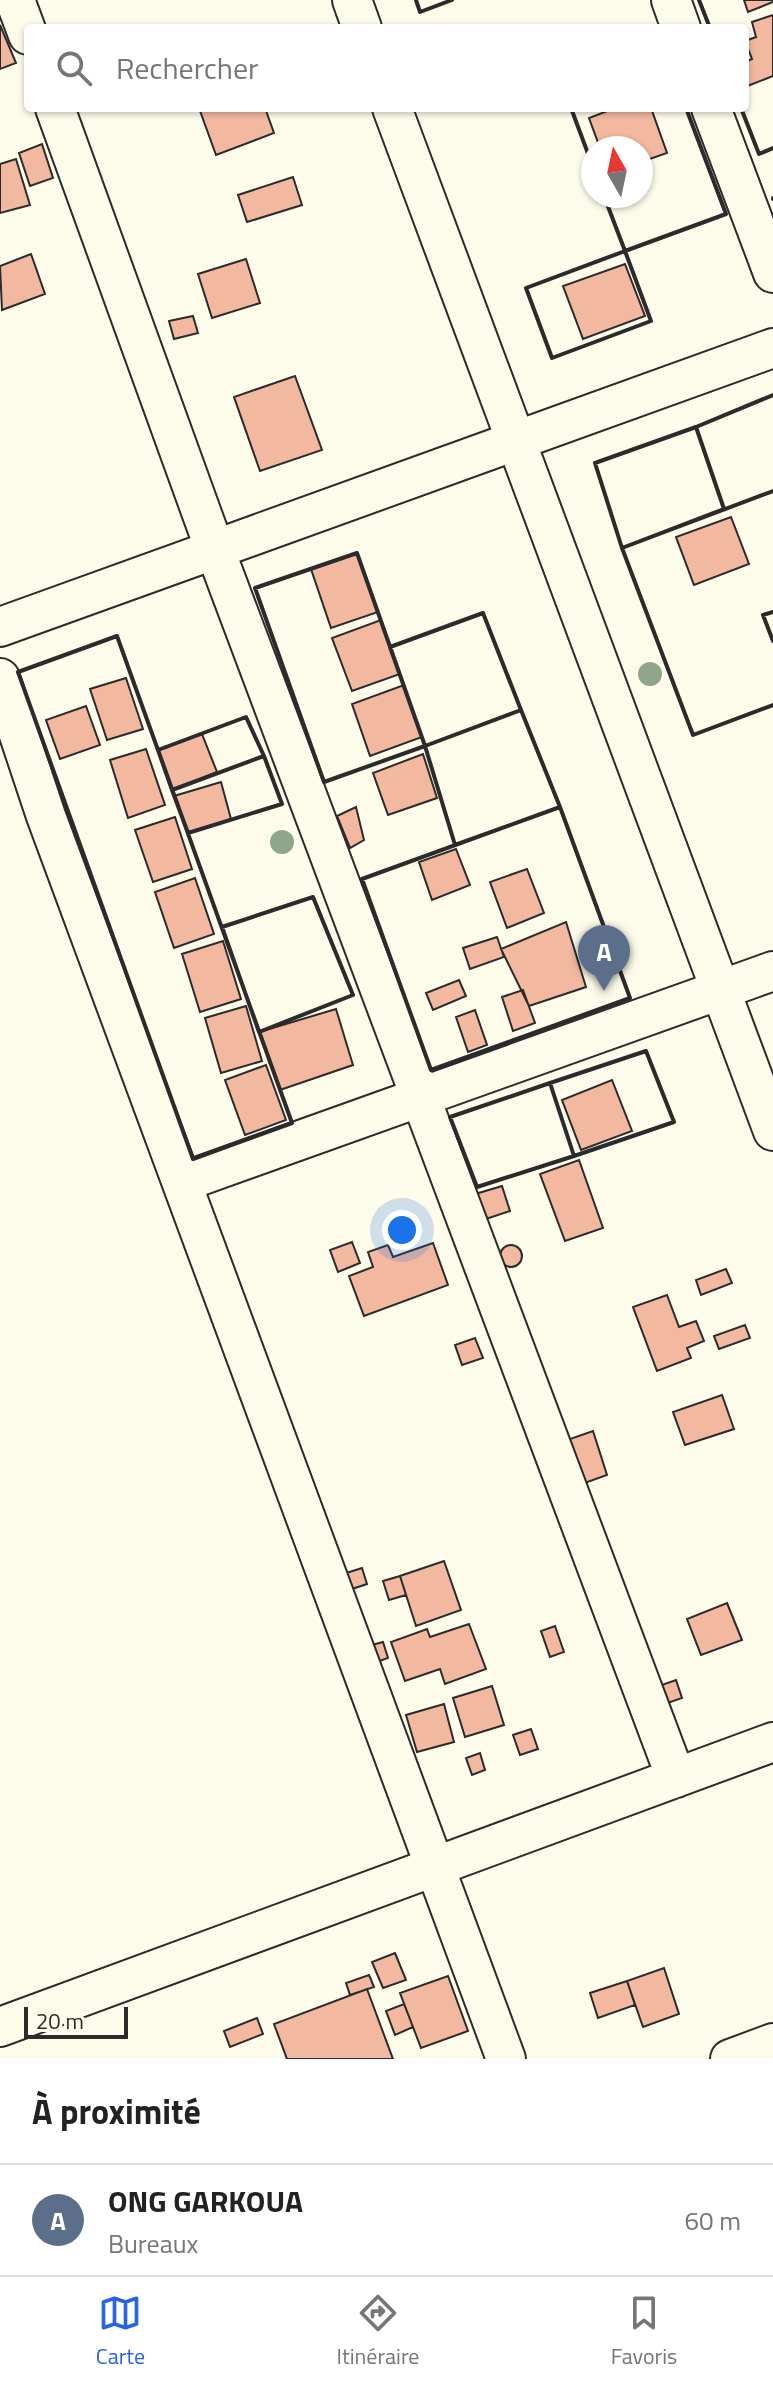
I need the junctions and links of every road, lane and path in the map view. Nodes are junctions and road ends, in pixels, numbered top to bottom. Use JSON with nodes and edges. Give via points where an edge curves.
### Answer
{"nodes":[{"id":1,"x":15,"y":0,"type":"edge"},
{"id":2,"x":352,"y":0,"type":"edge"},
{"id":3,"x":671,"y":0,"type":"edge"},
{"id":4,"x":24,"y":24,"type":"edge"},
{"id":5,"x":361,"y":24,"type":"edge"},
{"id":6,"x":680,"y":24,"type":"edge"},
{"id":7,"x":56,"y":112,"type":"edge"},
{"id":8,"x":393,"y":112,"type":"edge"},
{"id":9,"x":713,"y":112,"type":"edge"},
{"id":10,"x":773,"y":273,"type":"edge"},
{"id":11,"x":773,"y":348,"type":"edge"},
{"id":12,"x":516,"y":441,"type":"junction"},
{"id":13,"x":215,"y":550,"type":"junction"},
{"id":14,"x":0,"y":627,"type":"edge"},
{"id":15,"x":0,"y":678,"type":"edge"},
{"id":16,"x":773,"y":971,"type":"edge"},
{"id":17,"x":721,"y":991,"type":"junction"},
{"id":18,"x":422,"y":1096,"type":"junction"},
{"id":19,"x":773,"y":1131,"type":"edge"},
{"id":20,"x":183,"y":1182,"type":"junction"},
{"id":21,"x":773,"y":1742,"type":"edge"},
{"id":22,"x":676,"y":1778,"type":"junction"},
{"id":23,"x":436,"y":1866,"type":"junction"},
{"id":24,"x":0,"y":2027,"type":"edge"},
{"id":25,"x":773,"y":2043,"type":"edge"},
{"id":26,"x":506,"y":2059,"type":"edge"},
{"id":27,"x":730,"y":2059,"type":"edge"}],
"edges":[{"from":1,"to":4,"type":"street"},
{"from":2,"to":5,"type":"street"},
{"from":3,"to":6,"type":"street"},
{"from":7,"to":13,"type":"street"},
{"from":8,"to":12,"type":"street"},
{"from":9,"to":10,"type":"street"},
{"from":11,"to":12,"type":"street"},
{"from":12,"to":13,"type":"street"},
{"from":12,"to":17,"type":"street"},
{"from":13,"to":14,"type":"street"},
{"from":13,"to":18,"type":"street"},
{"from":15,"to":20,"type":"street"},
{"from":16,"to":17,"type":"street"},
{"from":17,"to":18,"type":"street"},
{"from":17,"to":19,"type":"street"},
{"from":18,"to":20,"type":"street"},
{"from":18,"to":22,"type":"street"},
{"from":20,"to":23,"type":"street"},
{"from":21,"to":22,"type":"street"},
{"from":22,"to":23,"type":"street"},
{"from":23,"to":24,"type":"street"},
{"from":23,"to":26,"type":"street"},
{"from":25,"to":27,"type":"street"}]}
